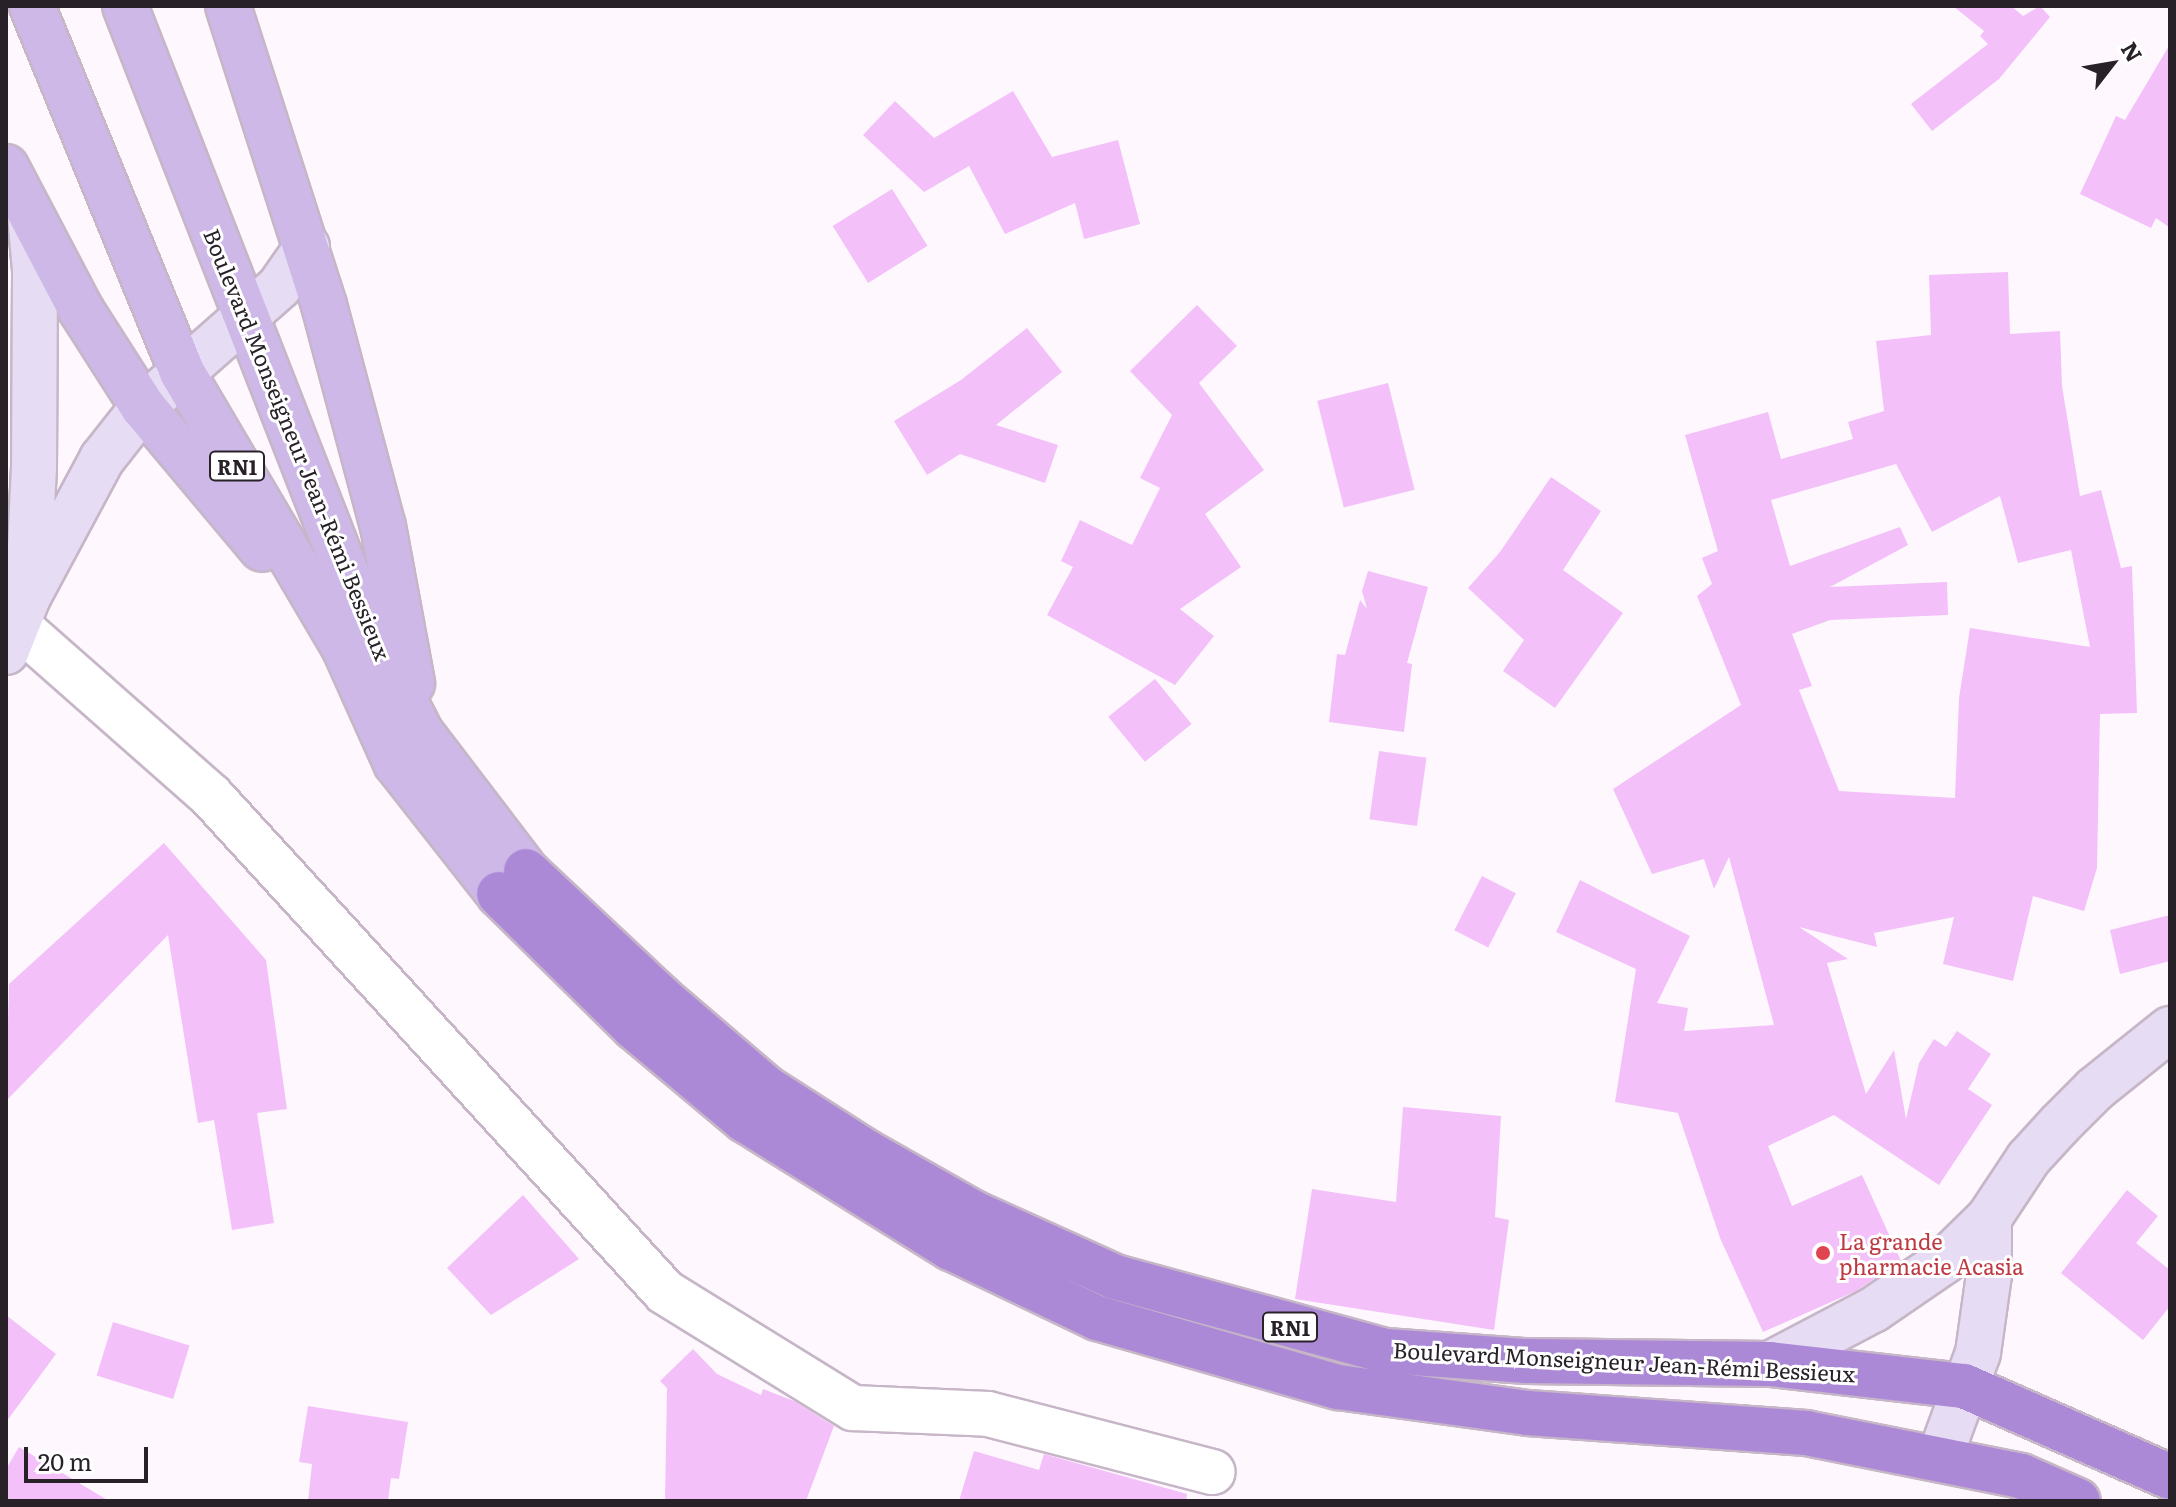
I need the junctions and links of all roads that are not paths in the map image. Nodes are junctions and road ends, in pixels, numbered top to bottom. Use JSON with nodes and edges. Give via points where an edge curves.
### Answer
{"nodes":[{"id":1,"x":32,"y":6,"type":"edge"},
{"id":2,"x":125,"y":6,"type":"edge"},
{"id":3,"x":228,"y":6,"type":"edge"},
{"id":4,"x":6,"y":167,"type":"edge"},
{"id":5,"x":30,"y":216,"type":"junction"},
{"id":6,"x":307,"y":247,"type":"junction"},
{"id":7,"x":247,"y":317,"type":"junction"},
{"id":8,"x":182,"y":372,"type":"junction"},
{"id":9,"x":143,"y":407,"type":"junction"},
{"id":10,"x":17,"y":624,"type":"edge"},
{"id":11,"x":345,"y":649,"type":"junction"},
{"id":12,"x":421,"y":733,"type":"junction"},
{"id":13,"x":512,"y":882,"type":"junction"},
{"id":14,"x":2170,"y":1029,"type":"edge"},
{"id":15,"x":1989,"y":1218,"type":"junction"},
{"id":16,"x":1770,"y":1364,"type":"junction"},
{"id":17,"x":1964,"y":1386,"type":"junction"},
{"id":18,"x":1939,"y":1459,"type":"junction"},
{"id":19,"x":1213,"y":1472,"type":"dead end"},
{"id":20,"x":2170,"y":1477,"type":"edge"},
{"id":21,"x":2078,"y":1501,"type":"edge"}],
"edges":[{"from":1,"to":8,"type":"main road","name":"Boulevard Monseigneur Jean-Rémi Bessieux","number":"RN1"},
{"from":2,"to":7,"type":"main road","name":"Boulevard Monseigneur Jean-Rémi Bessieux","number":"RN1"},
{"from":3,"to":6,"type":"main road"},
{"from":4,"to":5,"type":"main road"},
{"from":5,"to":9,"type":"main road"},
{"from":5,"to":10,"type":"main road","via":[[35,270],[34,467]]},
{"from":6,"to":7,"type":"main road","via":[[279,287]]},
{"from":6,"to":12,"type":"main road","via":[[383,526]]},
{"from":7,"to":8,"type":"main road"},
{"from":7,"to":12,"type":"main road","name":"Boulevard Monseigneur Jean-Rémi Bessieux","number":"RN1","via":[[369,631]]},
{"from":8,"to":9,"type":"main road"},
{"from":8,"to":11,"type":"main road","name":"Boulevard Monseigneur Jean-Rémi Bessieux","number":"RN1"},
{"from":9,"to":10,"type":"main road","via":[[102,459]]},
{"from":9,"to":11,"type":"main road"},
{"from":10,"to":19,"type":"street","via":[[211,796],[665,1292],[853,1408],[988,1414]]},
{"from":11,"to":13,"type":"main road","name":"Boulevard Monseigneur Jean-Rémi Bessieux","number":"RN1","via":[[396,763]]},
{"from":12,"to":13,"type":"main road","name":"Boulevard Monseigneur Jean-Rémi Bessieux","number":"RN1"},
{"from":13,"to":16,"type":"highway","name":"Boulevard Monseigneur Jean-Rémi Bessieux","number":"RN1","via":[[766,1088],[974,1213],[1115,1277],[1386,1351],[1527,1361]]},
{"from":13,"to":18,"type":"highway","name":"Boulevard Monseigneur Jean-Rémi Bessieux","number":"RN1","via":[[634,1027],[745,1120],[951,1248],[1097,1318],[1338,1387],[1528,1413],[1806,1433]]},
{"from":14,"to":15,"type":"main road","via":[[2060,1124],[2028,1159]]},
{"from":15,"to":16,"type":"main road","via":[[1907,1289]]},
{"from":15,"to":17,"type":"main road","via":[[1983,1330]]},
{"from":16,"to":17,"type":"highway","name":"Boulevard Monseigneur Jean-Rémi Bessieux","number":"RN1"},
{"from":17,"to":18,"type":"main road"},
{"from":17,"to":20,"type":"highway","name":"Boulevard Monseigneur Jean-Rémi Bessieux","number":"RN1"},
{"from":18,"to":21,"type":"highway","name":"Boulevard Monseigneur Jean-Rémi Bessieux","number":"RN1","via":[[2021,1476]]}]}
